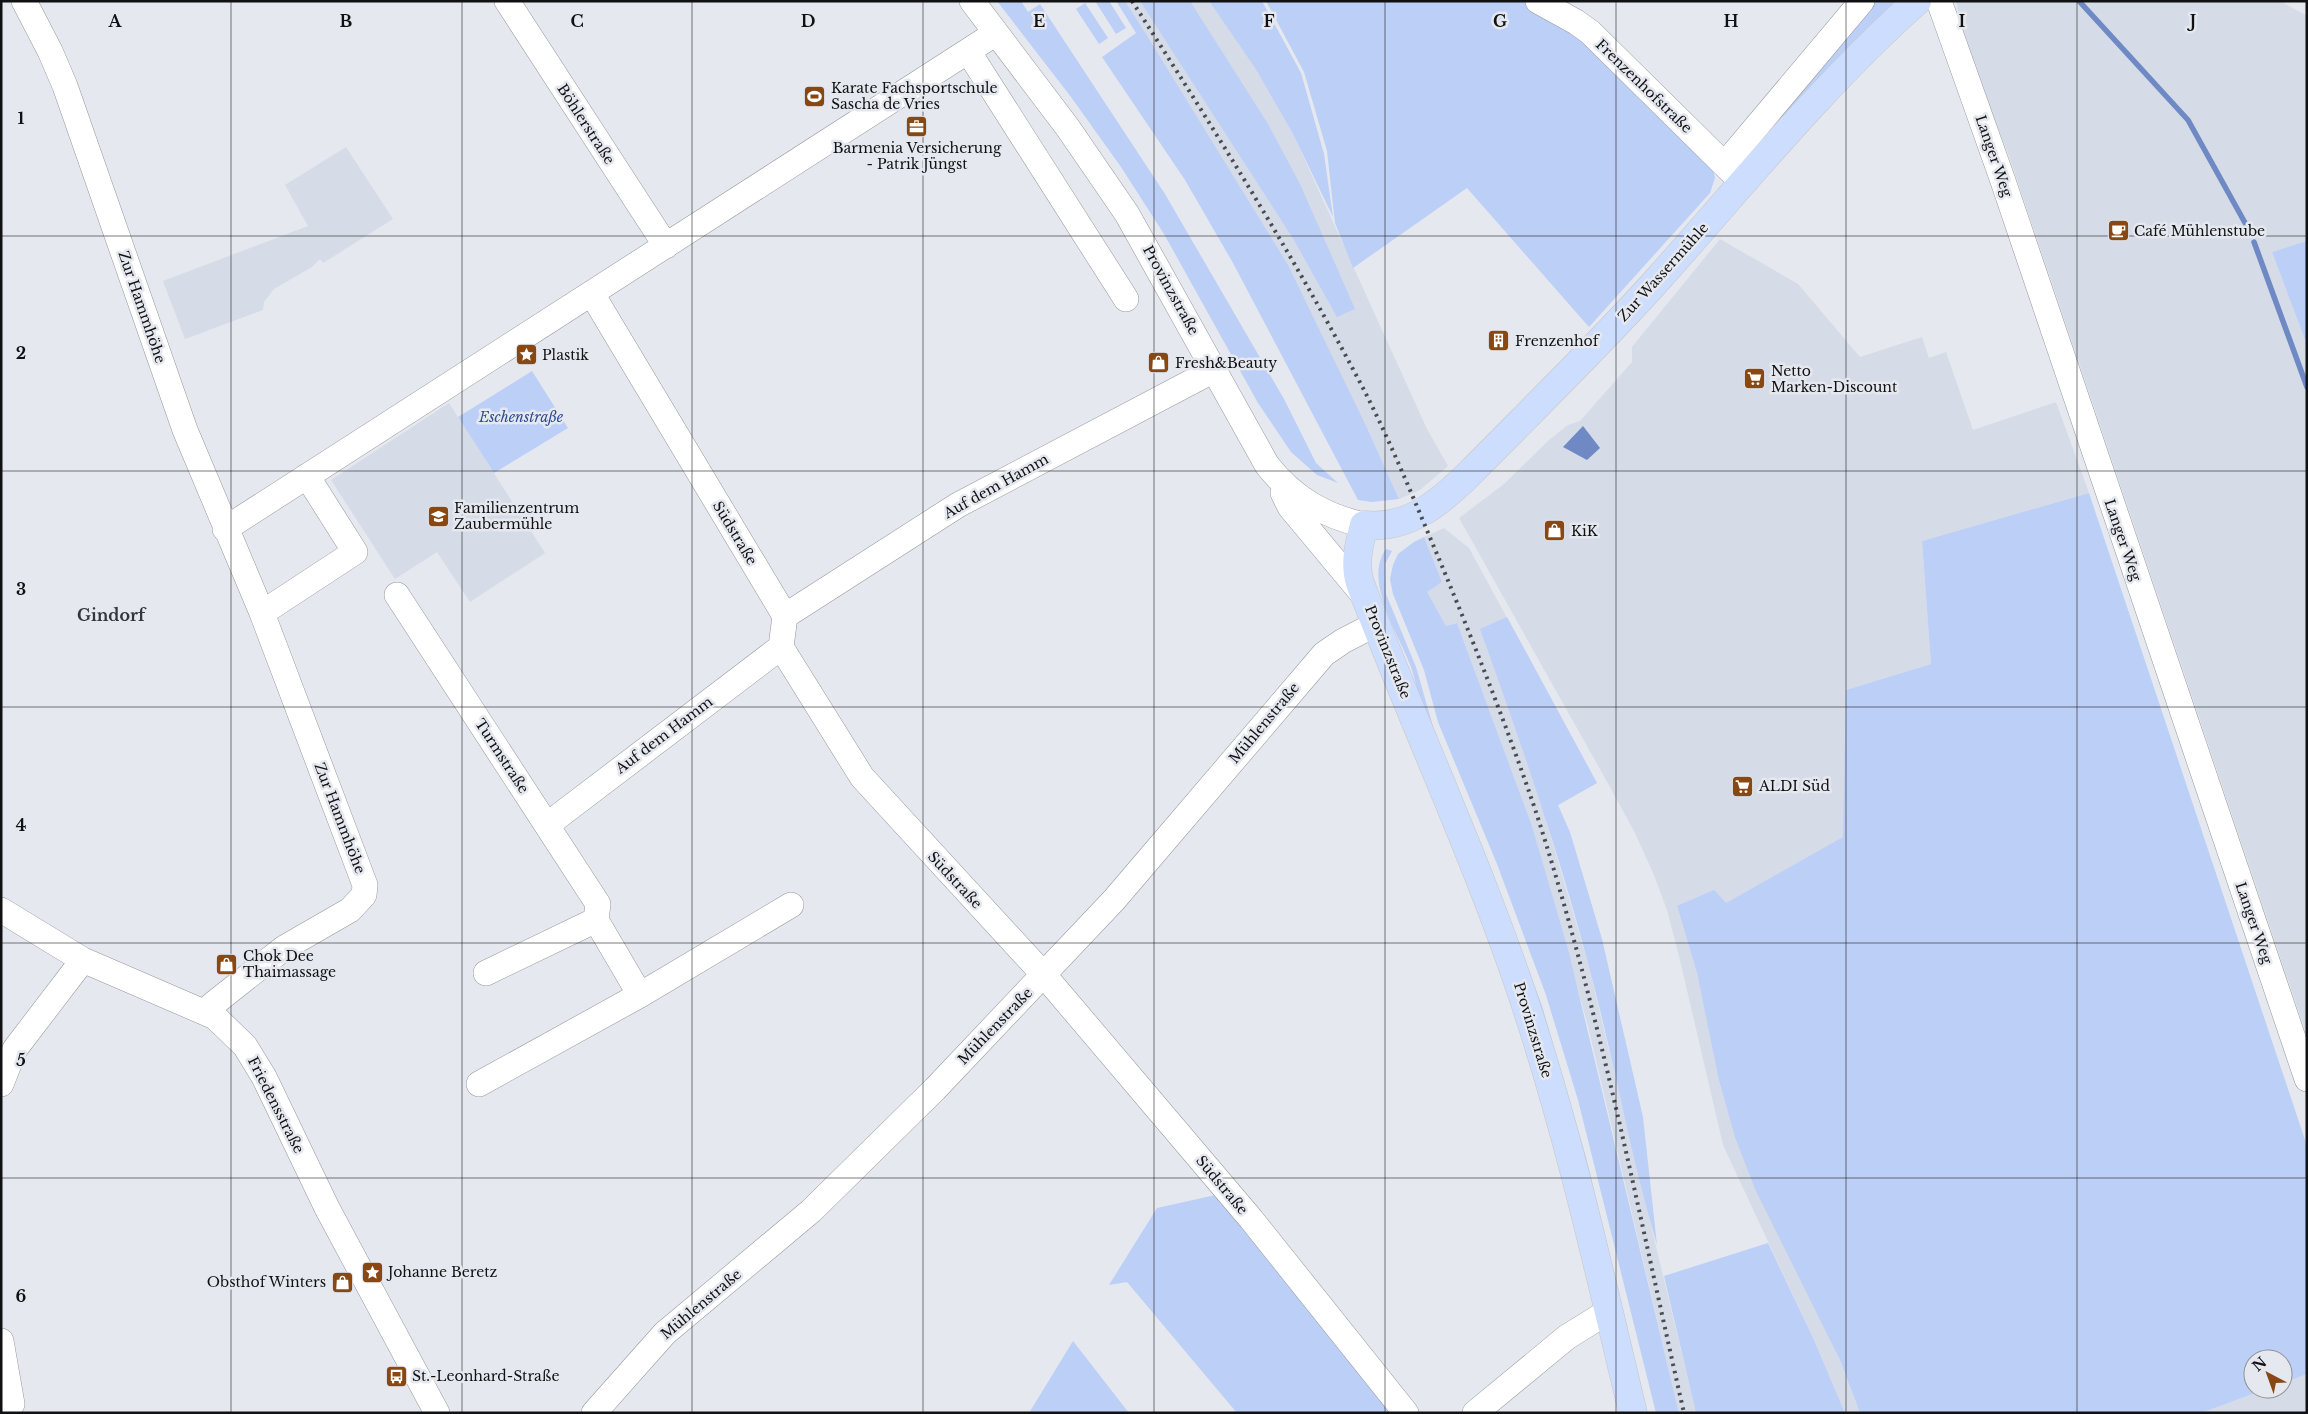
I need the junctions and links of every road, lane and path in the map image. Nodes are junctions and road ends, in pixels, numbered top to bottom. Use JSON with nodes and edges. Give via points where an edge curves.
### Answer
{"nodes":[{"id":1,"x":24,"y":1,"type":"edge"},
{"id":2,"x":507,"y":1,"type":"edge"},
{"id":3,"x":972,"y":1,"type":"edge"},
{"id":4,"x":1538,"y":1,"type":"edge"},
{"id":5,"x":1862,"y":1,"type":"edge"},
{"id":6,"x":1917,"y":1,"type":"edge"},
{"id":7,"x":1939,"y":1,"type":"edge"},
{"id":8,"x":996,"y":33,"type":"junction"},
{"id":9,"x":968,"y":51,"type":"junction"},
{"id":10,"x":1733,"y":173,"type":"junction"},
{"id":11,"x":666,"y":246,"type":"junction"},
{"id":12,"x":592,"y":294,"type":"junction"},
{"id":13,"x":1126,"y":300,"type":"dead end"},
{"id":14,"x":1214,"y":370,"type":"junction"},
{"id":15,"x":1273,"y":473,"type":"junction"},
{"id":16,"x":307,"y":476,"type":"junction"},
{"id":17,"x":1364,"y":525,"type":"junction"},
{"id":18,"x":225,"y":529,"type":"junction"},
{"id":19,"x":397,"y":595,"type":"dead end"},
{"id":20,"x":1366,"y":598,"type":"junction"},
{"id":21,"x":262,"y":613,"type":"junction"},
{"id":22,"x":785,"y":616,"type":"junction"},
{"id":23,"x":1376,"y":624,"type":"junction"},
{"id":24,"x":782,"y":647,"type":"junction"},
{"id":25,"x":548,"y":824,"type":"junction"},
{"id":26,"x":791,"y":905,"type":"dead end"},
{"id":27,"x":1,"y":910,"type":"edge"},
{"id":28,"x":596,"y":920,"type":"junction"},
{"id":29,"x":83,"y":960,"type":"junction"},
{"id":30,"x":486,"y":973,"type":"dead end"},
{"id":31,"x":1044,"y":975,"type":"junction"},
{"id":32,"x":640,"y":994,"type":"junction"},
{"id":33,"x":207,"y":1012,"type":"junction"},
{"id":34,"x":2307,"y":1079,"type":"edge"},
{"id":35,"x":1,"y":1084,"type":"edge"},
{"id":36,"x":480,"y":1084,"type":"dead end"},
{"id":37,"x":1609,"y":1311,"type":"junction"},
{"id":38,"x":1,"y":1341,"type":"edge"},
{"id":39,"x":12,"y":1404,"type":"dead end"},
{"id":40,"x":437,"y":1413,"type":"edge"},
{"id":41,"x":594,"y":1413,"type":"edge"},
{"id":42,"x":1406,"y":1413,"type":"edge"},
{"id":43,"x":1475,"y":1413,"type":"edge"},
{"id":44,"x":1633,"y":1413,"type":"edge"}],
"edges":[{"from":1,"to":18,"type":"street","name":"Zur Hammhöhe","via":[[65,86],[186,430]]},
{"from":2,"to":11,"type":"street","name":"Böhlerstraße"},
{"from":3,"to":8,"type":"street","name":"Provinzstraße"},
{"from":4,"to":10,"type":"street","name":"Frenzenhofstraße","via":[[1590,32]]},
{"from":5,"to":10,"type":"street","name":"Zur Wassermühle"},
{"from":6,"to":10,"type":"main road","name":"Zur Wassermühle"},
{"from":7,"to":34,"type":"street","name":"Langer Weg"},
{"from":8,"to":9,"type":"street"},
{"from":8,"to":14,"type":"street","name":"Provinzstraße","via":[[1114,193]]},
{"from":9,"to":11,"type":"street"},
{"from":9,"to":13,"type":"street"},
{"from":10,"to":17,"type":"main road","name":"Zur Wassermühle","via":[[1685,248],[1595,348],[1453,490],[1429,509],[1403,521],[1386,526]]},
{"from":11,"to":12,"type":"street"},
{"from":12,"to":16,"type":"street"},
{"from":12,"to":22,"type":"street","name":"Südstraße"},
{"from":14,"to":15,"type":"street","name":"Provinzstraße"},
{"from":14,"to":22,"type":"street","name":"Auf dem Hamm","via":[[958,505]]},
{"from":15,"to":17,"type":"street","name":"Provinzstraße","via":[[1296,496],[1314,507]]},
{"from":15,"to":20,"type":"street","via":[[1290,507]]},
{"from":16,"to":18,"type":"street"},
{"from":16,"to":21,"type":"street","via":[[355,552]]},
{"from":17,"to":20,"type":"main road","name":"Provinzstraße","via":[[1356,562]]},
{"from":18,"to":21,"type":"street","name":"Zur Hammhöhe"},
{"from":19,"to":25,"type":"street","name":"Turmstraße"},
{"from":20,"to":23,"type":"main road","name":"Provinzstraße"},
{"from":21,"to":33,"type":"street","name":"Zur Hammhöhe","via":[[365,890],[350,910],[284,948]]},
{"from":22,"to":24,"type":"street"},
{"from":23,"to":31,"type":"street","name":"Mühlenstraße","via":[[1343,640],[1320,658],[1114,900]]},
{"from":23,"to":37,"type":"main road","name":"Provinzstraße","via":[[1525,1001]]},
{"from":24,"to":25,"type":"street","name":"Auf dem Hamm"},
{"from":24,"to":31,"type":"street","name":"Südstraße","via":[[846,754],[873,790]]},
{"from":25,"to":28,"type":"street","name":"Turmstraße","via":[[595,897],[598,908]]},
{"from":26,"to":32,"type":"street"},
{"from":27,"to":29,"type":"street","name":"Friedensstraße"},
{"from":28,"to":30,"type":"street"},
{"from":28,"to":32,"type":"street","name":"Turmstraße"},
{"from":29,"to":33,"type":"street","name":"Friedensstraße"},
{"from":29,"to":35,"type":"street","via":[[15,1049]]},
{"from":31,"to":41,"type":"street","name":"Mühlenstraße","via":[[811,1211],[657,1341]]},
{"from":31,"to":42,"type":"street","name":"Südstraße","via":[[1251,1219]]},
{"from":32,"to":36,"type":"street"},
{"from":33,"to":40,"type":"street","name":"Friedensstraße","via":[[236,1036],[253,1056],[327,1208]]},
{"from":37,"to":43,"type":"street","via":[[1567,1337]]},
{"from":37,"to":44,"type":"main road","name":"Provinzstraße"},
{"from":38,"to":39,"type":"street"}]}
